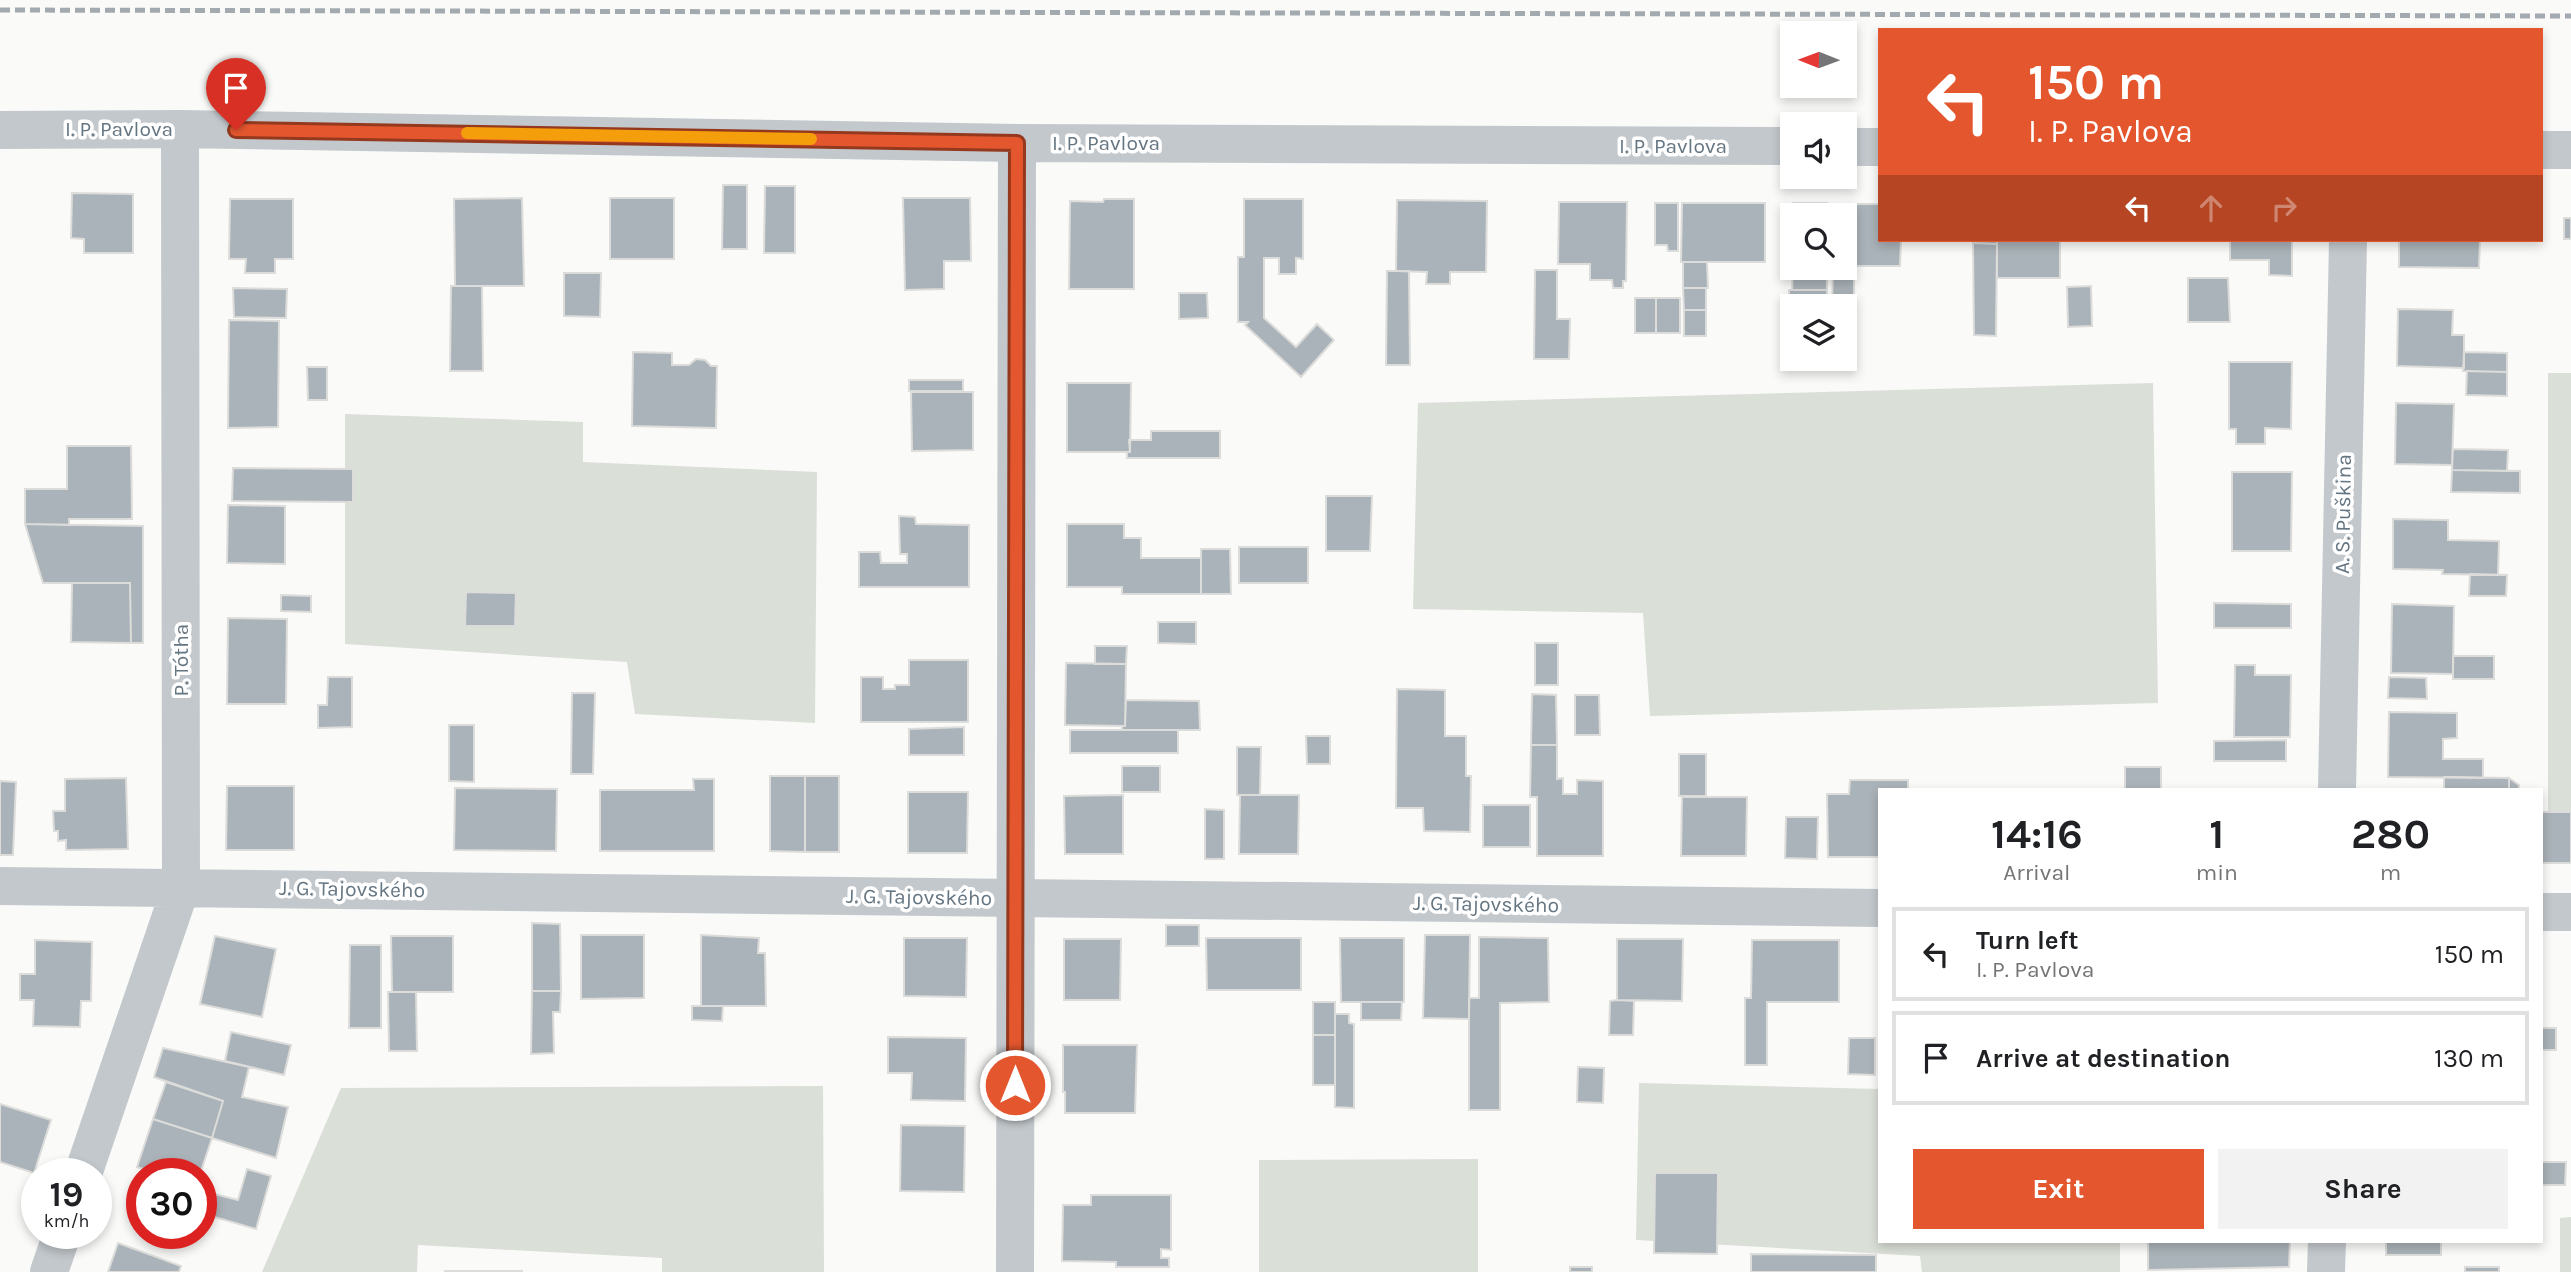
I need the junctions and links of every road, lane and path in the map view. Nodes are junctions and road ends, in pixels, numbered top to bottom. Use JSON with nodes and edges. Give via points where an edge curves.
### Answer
{"nodes":[{"id":1,"x":180,"y":129,"type":"junction"},
{"id":2,"x":0,"y":130,"type":"edge"},
{"id":3,"x":1017,"y":143,"type":"junction"},
{"id":4,"x":1780,"y":146,"type":"edge"},
{"id":5,"x":1857,"y":146,"type":"edge"},
{"id":6,"x":1878,"y":147,"type":"edge"},
{"id":7,"x":2543,"y":150,"type":"edge"},
{"id":8,"x":2571,"y":150,"type":"edge"},
{"id":9,"x":2348,"y":242,"type":"edge"},
{"id":10,"x":2337,"y":788,"type":"edge"},
{"id":11,"x":0,"y":886,"type":"edge"},
{"id":12,"x":181,"y":887,"type":"junction"},
{"id":13,"x":1015,"y":898,"type":"junction"},
{"id":14,"x":1878,"y":908,"type":"edge"},
{"id":15,"x":2543,"y":912,"type":"edge"},
{"id":16,"x":2571,"y":912,"type":"edge"},
{"id":17,"x":88,"y":1158,"type":"edge"},
{"id":18,"x":2327,"y":1243,"type":"edge"},
{"id":19,"x":57,"y":1249,"type":"edge"},
{"id":20,"x":49,"y":1272,"type":"edge"},
{"id":21,"x":1015,"y":1272,"type":"edge"},
{"id":22,"x":2326,"y":1272,"type":"edge"}],
"edges":[{"from":1,"to":2,"type":"street","name":"I. P. Pavlova"},
{"from":1,"to":3,"type":"street","name":"I. P. Pavlova"},
{"from":1,"to":12,"type":"street","name":"P. Tótha"},
{"from":3,"to":4,"type":"street","name":"I. P. Pavlova"},
{"from":3,"to":13,"type":"street"},
{"from":5,"to":6,"type":"street"},
{"from":7,"to":8,"type":"street"},
{"from":9,"to":10,"type":"street","name":"A. S. Puškina"},
{"from":11,"to":12,"type":"street","name":"J. G. Tajovského"},
{"from":12,"to":13,"type":"street","name":"J. G. Tajovského"},
{"from":12,"to":17,"type":"street","name":"P. Tótha"},
{"from":13,"to":14,"type":"street","name":"J. G. Tajovského"},
{"from":13,"to":21,"type":"street"},
{"from":15,"to":16,"type":"street"},
{"from":18,"to":22,"type":"street"},
{"from":19,"to":20,"type":"street"}]}
